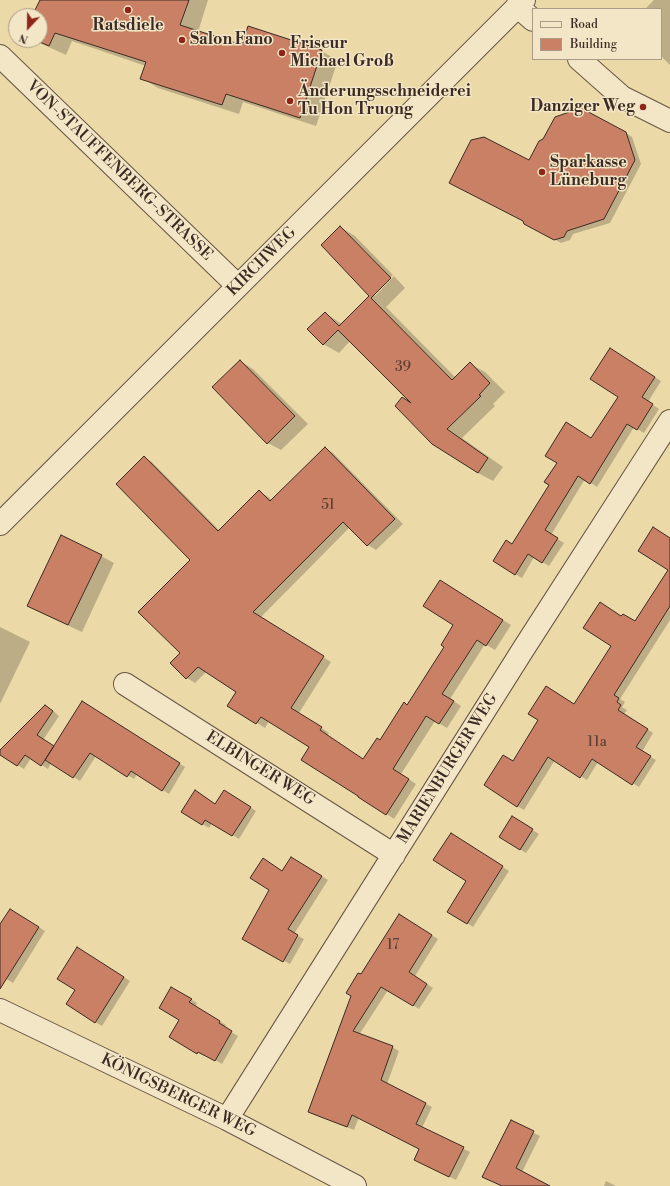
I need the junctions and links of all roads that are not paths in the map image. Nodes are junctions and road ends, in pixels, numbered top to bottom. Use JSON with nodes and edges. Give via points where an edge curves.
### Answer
{"nodes":[{"id":1,"x":525,"y":9,"type":"edge"},
{"id":2,"x":0,"y":56,"type":"edge"},
{"id":3,"x":580,"y":60,"type":"edge"},
{"id":4,"x":670,"y":121,"type":"edge"},
{"id":5,"x":238,"y":286,"type":"junction"},
{"id":6,"x":670,"y":421,"type":"edge"},
{"id":7,"x":0,"y":524,"type":"edge"},
{"id":8,"x":125,"y":684,"type":"dead end"},
{"id":9,"x":394,"y":855,"type":"junction"},
{"id":10,"x":0,"y":1010,"type":"edge"},
{"id":11,"x":227,"y":1119,"type":"junction"},
{"id":12,"x":355,"y":1186,"type":"edge"}],
"edges":[{"from":1,"to":5,"type":"street","name":"KIRCHWEG"},
{"from":2,"to":5,"type":"street","name":"VON-STAUFFENBERG-STRASSE"},
{"from":3,"to":4,"type":"street","via":[[622,96]]},
{"from":5,"to":7,"type":"street","name":"KIRCHWEG"},
{"from":6,"to":9,"type":"street","name":"MARIENBURGER WEG"},
{"from":8,"to":9,"type":"street","name":"ELBINGER WEG"},
{"from":9,"to":11,"type":"street","name":"MARIENBURGER WEG"},
{"from":10,"to":11,"type":"street","name":"KÖNIGSBERGER WEG"},
{"from":11,"to":12,"type":"street","name":"KÖNIGSBERGER WEG"}]}
